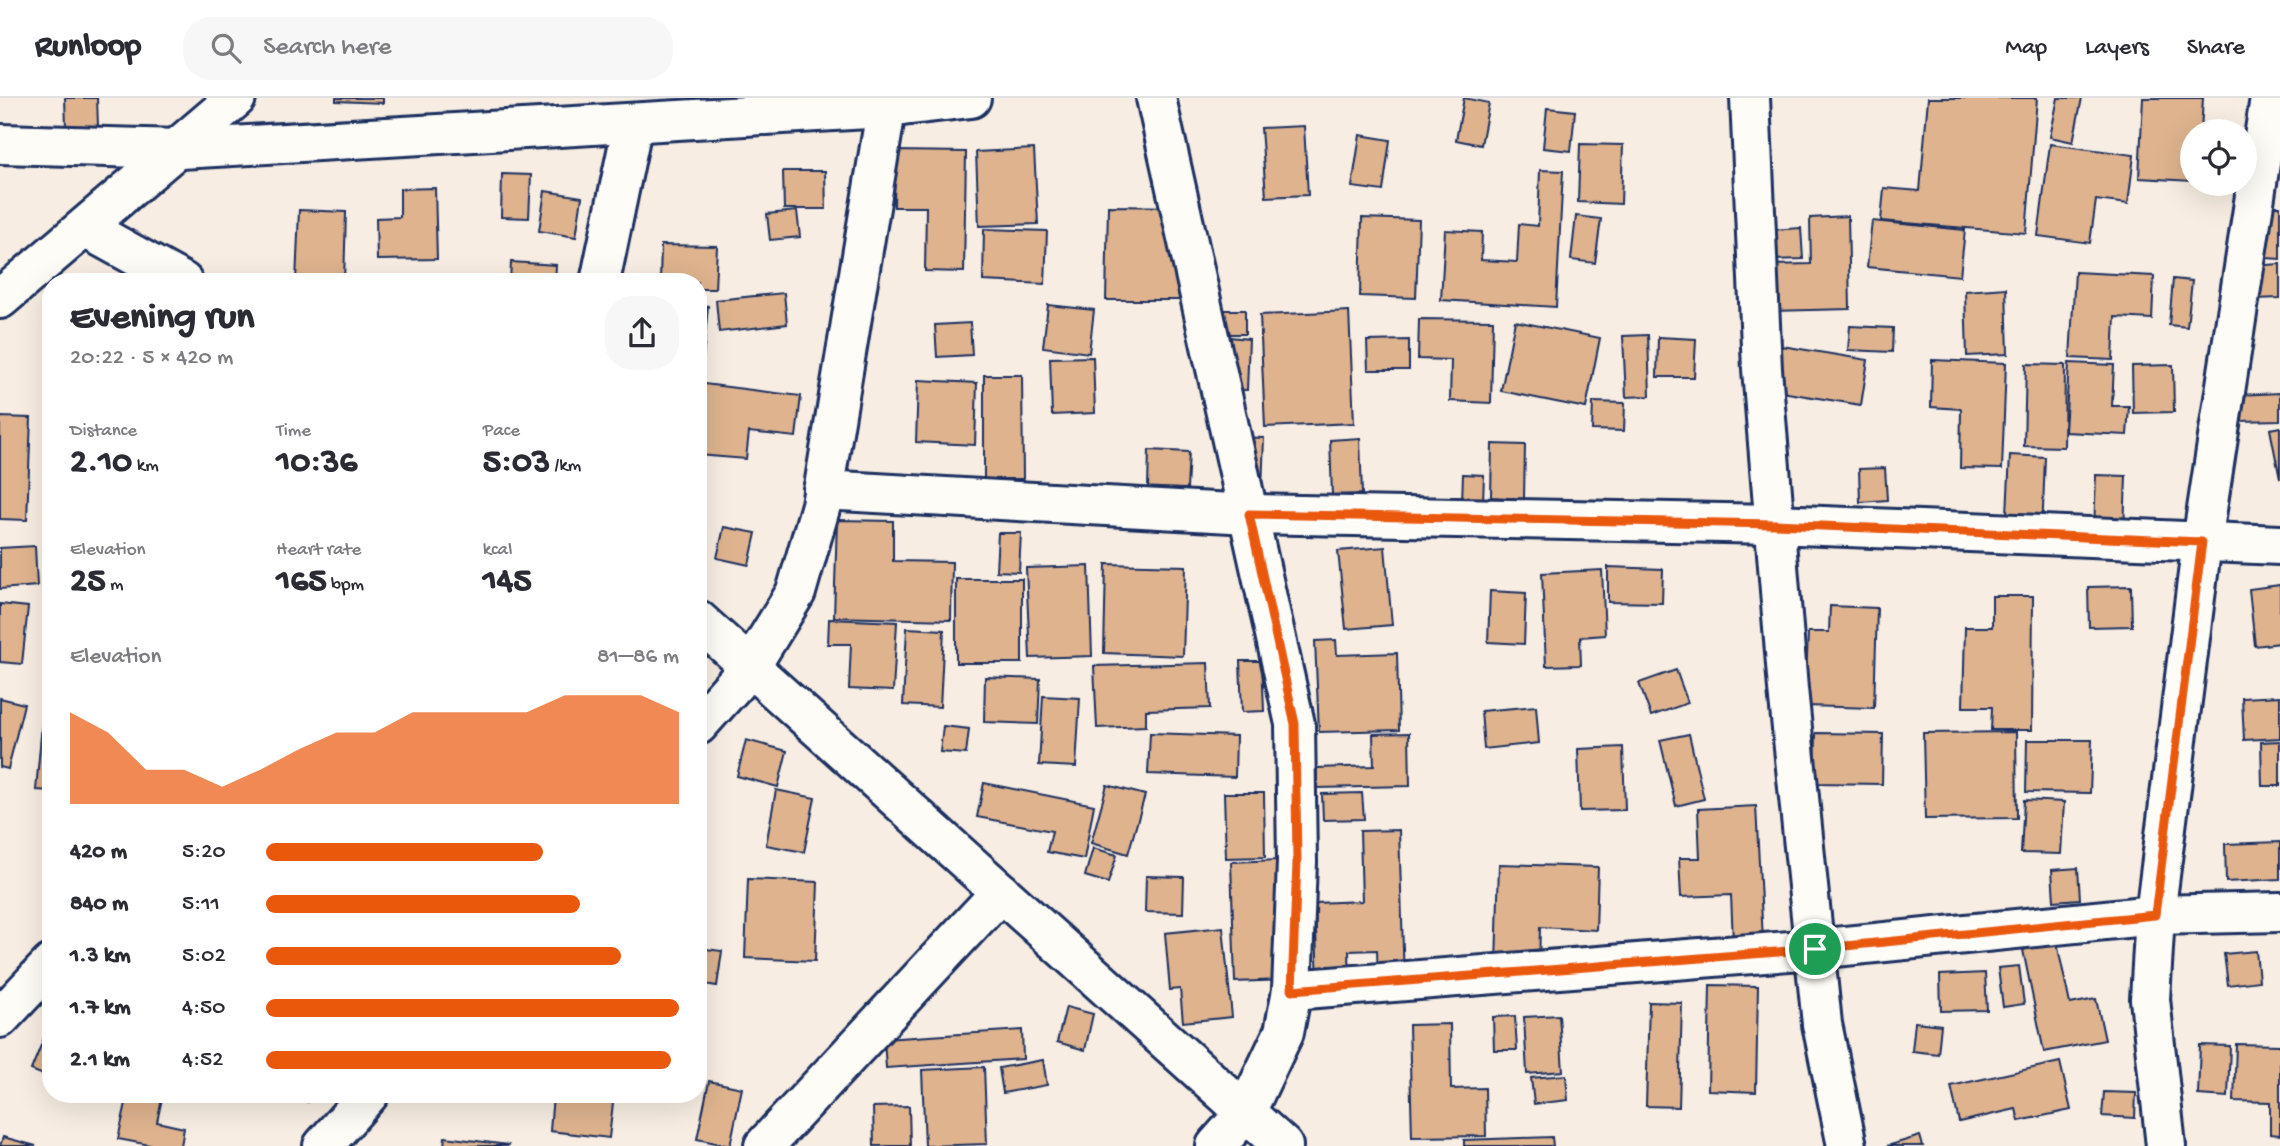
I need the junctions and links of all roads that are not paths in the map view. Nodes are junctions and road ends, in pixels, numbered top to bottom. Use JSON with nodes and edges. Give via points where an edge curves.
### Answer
{"nodes":[{"id":1,"x":236,"y":98,"type":"edge"},
{"id":2,"x":971,"y":98,"type":"edge"},
{"id":3,"x":1156,"y":98,"type":"edge"},
{"id":4,"x":1750,"y":98,"type":"edge"},
{"id":5,"x":2270,"y":98,"type":"edge"},
{"id":6,"x":887,"y":103,"type":"edge"},
{"id":7,"x":633,"y":122,"type":"junction"},
{"id":8,"x":0,"y":144,"type":"edge"},
{"id":9,"x":180,"y":149,"type":"junction"},
{"id":10,"x":85,"y":228,"type":"junction"},
{"id":11,"x":167,"y":273,"type":"edge"},
{"id":12,"x":602,"y":273,"type":"edge"},
{"id":13,"x":0,"y":299,"type":"edge"},
{"id":14,"x":823,"y":490,"type":"junction"},
{"id":15,"x":1249,"y":514,"type":"junction"},
{"id":16,"x":1775,"y":524,"type":"junction"},
{"id":17,"x":2202,"y":542,"type":"junction"},
{"id":18,"x":2280,"y":545,"type":"edge"},
{"id":19,"x":707,"y":628,"type":"edge"},
{"id":20,"x":750,"y":667,"type":"junction"},
{"id":21,"x":707,"y":715,"type":"edge"},
{"id":22,"x":1001,"y":892,"type":"junction"},
{"id":23,"x":2280,"y":912,"type":"edge"},
{"id":24,"x":2155,"y":915,"type":"junction"},
{"id":25,"x":1815,"y":949,"type":"junction"},
{"id":26,"x":42,"y":974,"type":"edge"},
{"id":27,"x":1292,"y":990,"type":"junction"},
{"id":28,"x":0,"y":1018,"type":"edge"},
{"id":29,"x":361,"y":1103,"type":"edge"},
{"id":30,"x":1246,"y":1112,"type":"junction"},
{"id":31,"x":323,"y":1146,"type":"edge"},
{"id":32,"x":764,"y":1146,"type":"edge"},
{"id":33,"x":1216,"y":1146,"type":"edge"},
{"id":34,"x":1283,"y":1146,"type":"edge"},
{"id":35,"x":1847,"y":1146,"type":"edge"},
{"id":36,"x":2166,"y":1146,"type":"edge"}],
"edges":[{"from":1,"to":9,"type":"street"},
{"from":2,"to":6,"type":"street"},
{"from":3,"to":15,"type":"street"},
{"from":4,"to":16,"type":"street","via":[[1762,369]]},
{"from":5,"to":17,"type":"street"},
{"from":6,"to":7,"type":"street"},
{"from":6,"to":14,"type":"street"},
{"from":7,"to":9,"type":"street"},
{"from":7,"to":12,"type":"street"},
{"from":8,"to":9,"type":"street"},
{"from":9,"to":10,"type":"street"},
{"from":10,"to":11,"type":"street"},
{"from":10,"to":13,"type":"street"},
{"from":14,"to":15,"type":"street"},
{"from":14,"to":20,"type":"street","via":[[796,592]]},
{"from":15,"to":16,"type":"street"},
{"from":15,"to":27,"type":"street","via":[[1295,724],[1297,862]]},
{"from":16,"to":17,"type":"street"},
{"from":16,"to":25,"type":"street"},
{"from":17,"to":18,"type":"street"},
{"from":17,"to":24,"type":"street"},
{"from":19,"to":20,"type":"street"},
{"from":20,"to":21,"type":"street"},
{"from":20,"to":22,"type":"street"},
{"from":22,"to":30,"type":"street"},
{"from":22,"to":32,"type":"street"},
{"from":23,"to":24,"type":"street"},
{"from":24,"to":25,"type":"street"},
{"from":24,"to":36,"type":"street","via":[[2150,999]]},
{"from":25,"to":27,"type":"street"},
{"from":25,"to":35,"type":"street","via":[[1822,1024]]},
{"from":26,"to":28,"type":"street"},
{"from":27,"to":30,"type":"street","via":[[1284,1032]]},
{"from":29,"to":31,"type":"street"},
{"from":30,"to":33,"type":"street"},
{"from":30,"to":34,"type":"street"}]}
